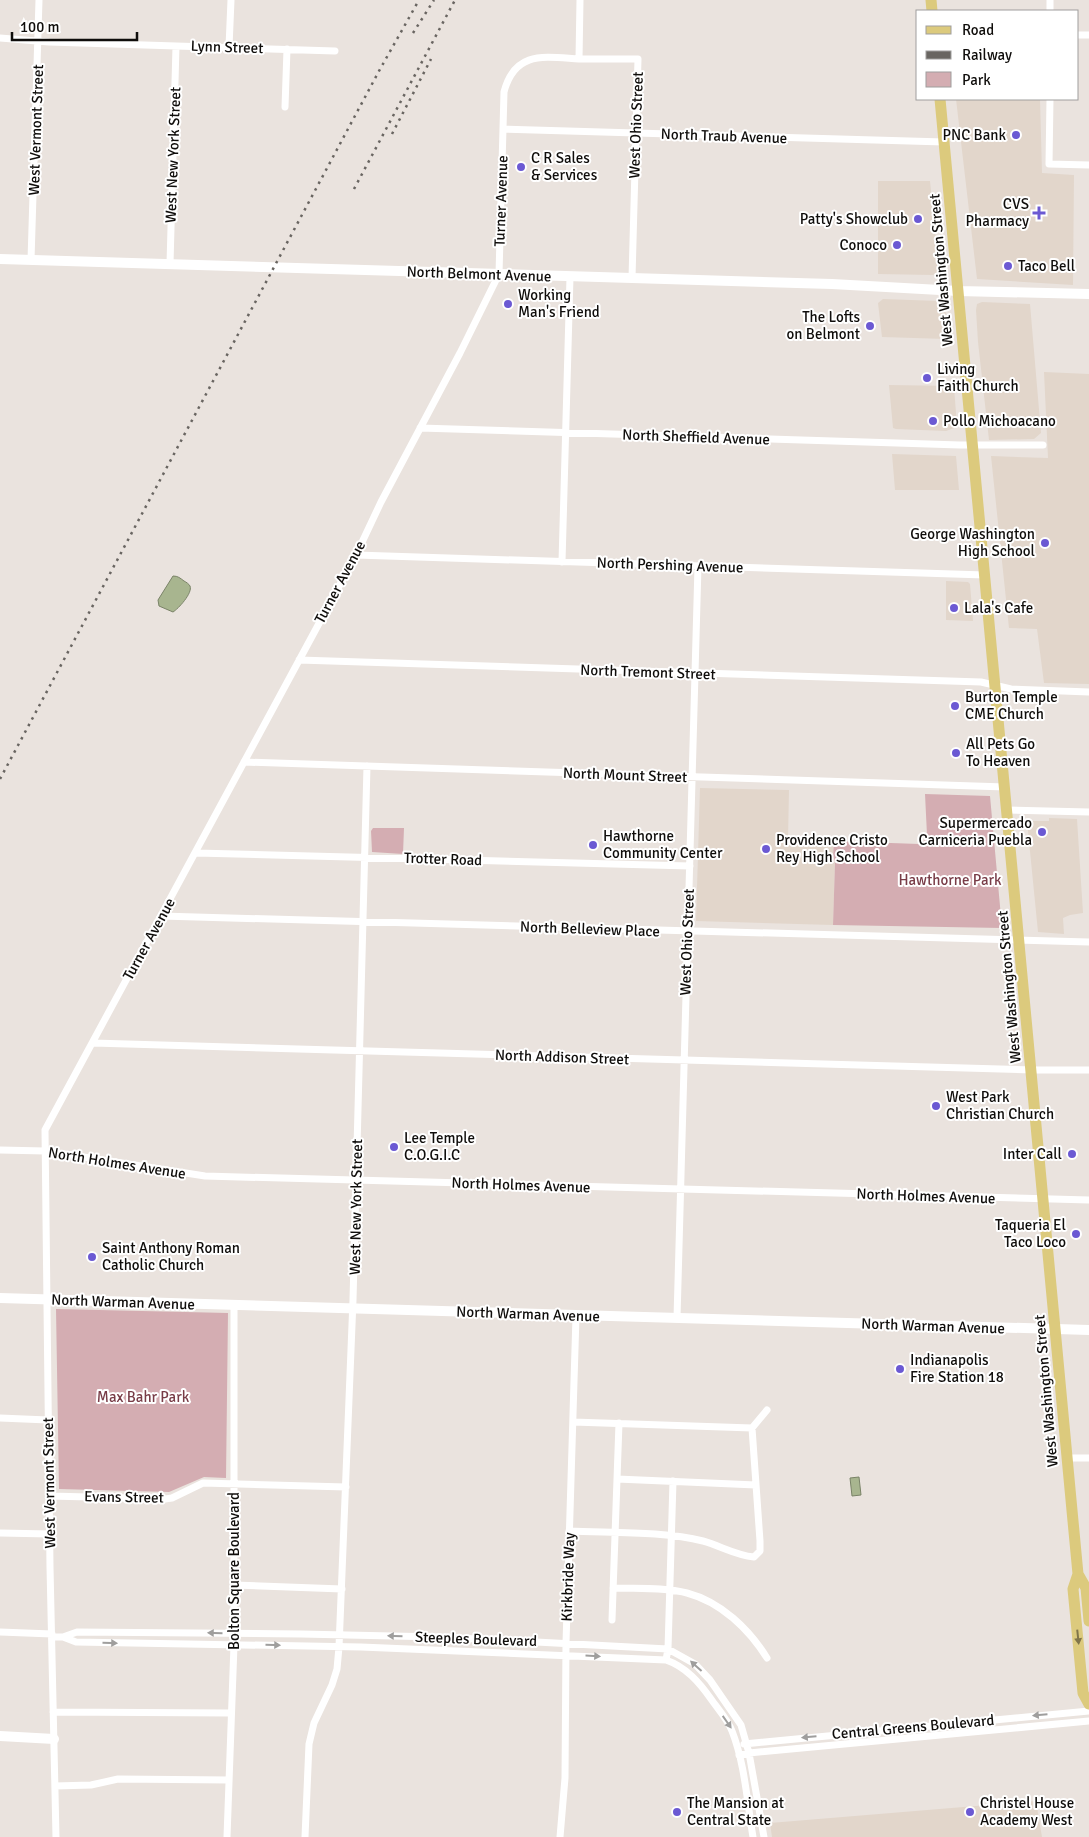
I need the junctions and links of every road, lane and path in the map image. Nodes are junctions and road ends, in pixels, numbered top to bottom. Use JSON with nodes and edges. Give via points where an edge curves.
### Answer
{"nodes":[{"id":1,"x":39,"y":0,"type":"edge"},
{"id":2,"x":231,"y":0,"type":"edge"},
{"id":3,"x":580,"y":0,"type":"edge"},
{"id":4,"x":0,"y":38,"type":"edge"},
{"id":5,"x":39,"y":40,"type":"junction"},
{"id":6,"x":176,"y":46,"type":"junction"},
{"id":7,"x":229,"y":47,"type":"junction"},
{"id":8,"x":287,"y":49,"type":"junction"},
{"id":9,"x":335,"y":51,"type":"dead end"},
{"id":10,"x":579,"y":59,"type":"junction"},
{"id":11,"x":940,"y":100,"type":"edge"},
{"id":12,"x":1050,"y":100,"type":"edge"},
{"id":13,"x":285,"y":106,"type":"dead end"},
{"id":14,"x":504,"y":129,"type":"junction"},
{"id":15,"x":636,"y":133,"type":"junction"},
{"id":16,"x":944,"y":142,"type":"junction"},
{"id":17,"x":1089,"y":165,"type":"edge"},
{"id":18,"x":0,"y":259,"type":"edge"},
{"id":19,"x":31,"y":260,"type":"junction"},
{"id":20,"x":170,"y":264,"type":"junction"},
{"id":21,"x":499,"y":274,"type":"junction"},
{"id":22,"x":570,"y":277,"type":"junction"},
{"id":23,"x":632,"y":278,"type":"junction"},
{"id":24,"x":958,"y":291,"type":"junction"},
{"id":25,"x":1089,"y":294,"type":"edge"},
{"id":26,"x":420,"y":428,"type":"junction"},
{"id":27,"x":566,"y":432,"type":"junction"},
{"id":28,"x":972,"y":445,"type":"junction"},
{"id":29,"x":1043,"y":445,"type":"dead end"},
{"id":30,"x":356,"y":555,"type":"junction"},
{"id":31,"x":562,"y":562,"type":"junction"},
{"id":32,"x":698,"y":566,"type":"junction"},
{"id":33,"x":985,"y":576,"type":"junction"},
{"id":34,"x":299,"y":660,"type":"junction"},
{"id":35,"x":695,"y":673,"type":"junction"},
{"id":36,"x":996,"y":686,"type":"junction"},
{"id":37,"x":1089,"y":692,"type":"edge"},
{"id":38,"x":244,"y":762,"type":"junction"},
{"id":39,"x":368,"y":766,"type":"junction"},
{"id":40,"x":692,"y":777,"type":"junction"},
{"id":41,"x":1005,"y":787,"type":"junction"},
{"id":42,"x":1007,"y":810,"type":"junction"},
{"id":43,"x":1089,"y":812,"type":"edge"},
{"id":44,"x":196,"y":853,"type":"junction"},
{"id":45,"x":365,"y":857,"type":"junction"},
{"id":46,"x":690,"y":866,"type":"junction"},
{"id":47,"x":161,"y":916,"type":"junction"},
{"id":48,"x":363,"y":922,"type":"junction"},
{"id":49,"x":688,"y":931,"type":"junction"},
{"id":50,"x":1019,"y":940,"type":"junction"},
{"id":51,"x":1089,"y":942,"type":"edge"},
{"id":52,"x":92,"y":1043,"type":"junction"},
{"id":53,"x":360,"y":1051,"type":"junction"},
{"id":54,"x":684,"y":1060,"type":"junction"},
{"id":55,"x":1032,"y":1070,"type":"junction"},
{"id":56,"x":1089,"y":1070,"type":"edge"},
{"id":57,"x":46,"y":1130,"type":"joint"},
{"id":58,"x":0,"y":1150,"type":"edge"},
{"id":59,"x":45,"y":1151,"type":"junction"},
{"id":60,"x":356,"y":1180,"type":"junction"},
{"id":61,"x":680,"y":1189,"type":"junction"},
{"id":62,"x":1044,"y":1200,"type":"junction"},
{"id":63,"x":1089,"y":1200,"type":"edge"},
{"id":64,"x":0,"y":1298,"type":"edge"},
{"id":65,"x":47,"y":1300,"type":"junction"},
{"id":66,"x":234,"y":1305,"type":"junction"},
{"id":67,"x":353,"y":1309,"type":"junction"},
{"id":68,"x":576,"y":1316,"type":"junction"},
{"id":69,"x":677,"y":1318,"type":"junction"},
{"id":70,"x":1056,"y":1329,"type":"junction"},
{"id":71,"x":1089,"y":1330,"type":"edge"},
{"id":72,"x":767,"y":1410,"type":"dead end"},
{"id":73,"x":0,"y":1418,"type":"edge"},
{"id":74,"x":48,"y":1420,"type":"junction"},
{"id":75,"x":573,"y":1422,"type":"junction"},
{"id":76,"x":619,"y":1423,"type":"junction"},
{"id":77,"x":752,"y":1428,"type":"junction"},
{"id":78,"x":1068,"y":1458,"type":"junction"},
{"id":79,"x":1089,"y":1458,"type":"edge"},
{"id":80,"x":617,"y":1479,"type":"junction"},
{"id":81,"x":673,"y":1481,"type":"junction"},
{"id":82,"x":234,"y":1484,"type":"junction"},
{"id":83,"x":756,"y":1485,"type":"junction"},
{"id":84,"x":346,"y":1487,"type":"junction"},
{"id":85,"x":50,"y":1496,"type":"junction"},
{"id":86,"x":570,"y":1531,"type":"junction"},
{"id":87,"x":0,"y":1532,"type":"edge"},
{"id":88,"x":615,"y":1533,"type":"junction"},
{"id":89,"x":50,"y":1534,"type":"junction"},
{"id":90,"x":671,"y":1536,"type":"junction"},
{"id":91,"x":1078,"y":1574,"type":"junction"},
{"id":92,"x":234,"y":1585,"type":"junction"},
{"id":93,"x":613,"y":1588,"type":"junction"},
{"id":94,"x":342,"y":1589,"type":"junction"},
{"id":95,"x":670,"y":1591,"type":"junction"},
{"id":96,"x":612,"y":1620,"type":"dead end"},
{"id":97,"x":1089,"y":1621,"type":"edge"},
{"id":98,"x":0,"y":1632,"type":"edge"},
{"id":99,"x":234,"y":1633,"type":"junction"},
{"id":100,"x":340,"y":1635,"type":"junction"},
{"id":101,"x":52,"y":1636,"type":"junction"},
{"id":102,"x":63,"y":1637,"type":"junction"},
{"id":103,"x":566,"y":1644,"type":"junction"},
{"id":104,"x":234,"y":1645,"type":"junction"},
{"id":105,"x":339,"y":1647,"type":"junction"},
{"id":106,"x":668,"y":1649,"type":"junction"},
{"id":107,"x":566,"y":1656,"type":"junction"},
{"id":108,"x":767,"y":1658,"type":"dead end"},
{"id":109,"x":666,"y":1660,"type":"junction"},
{"id":110,"x":1089,"y":1704,"type":"edge"},
{"id":111,"x":1089,"y":1711,"type":"edge"},
{"id":112,"x":53,"y":1712,"type":"junction"},
{"id":113,"x":232,"y":1713,"type":"junction"},
{"id":114,"x":1089,"y":1721,"type":"edge"},
{"id":115,"x":0,"y":1736,"type":"edge"},
{"id":116,"x":54,"y":1738,"type":"junction"},
{"id":117,"x":747,"y":1743,"type":"junction"},
{"id":118,"x":736,"y":1746,"type":"junction"},
{"id":119,"x":749,"y":1753,"type":"junction"},
{"id":120,"x":739,"y":1755,"type":"junction"},
{"id":121,"x":229,"y":1780,"type":"junction"},
{"id":122,"x":55,"y":1786,"type":"junction"},
{"id":123,"x":56,"y":1837,"type":"edge"},
{"id":124,"x":227,"y":1837,"type":"edge"},
{"id":125,"x":305,"y":1837,"type":"edge"},
{"id":126,"x":560,"y":1837,"type":"edge"},
{"id":127,"x":753,"y":1837,"type":"edge"},
{"id":128,"x":764,"y":1837,"type":"edge"}],
"edges":[{"from":1,"to":5,"type":"street","name":"West Vermont Street"},
{"from":2,"to":7,"type":"street"},
{"from":3,"to":10,"type":"street"},
{"from":4,"to":5,"type":"street","name":"Lynn Street"},
{"from":5,"to":6,"type":"street","name":"Lynn Street"},
{"from":5,"to":19,"type":"street","name":"West Vermont Street"},
{"from":6,"to":7,"type":"street","name":"Lynn Street"},
{"from":6,"to":20,"type":"street","name":"West New York Street"},
{"from":7,"to":8,"type":"street","name":"Lynn Street"},
{"from":8,"to":9,"type":"street","name":"Lynn Street"},
{"from":8,"to":13,"type":"street"},
{"from":10,"to":14,"type":"street","name":"Turner Avenue","via":[[539,57],[517,66],[504,92]]},
{"from":10,"to":15,"type":"street","name":"West Ohio Street","via":[[638,59]]},
{"from":11,"to":16,"type":"main road","name":"West Washington Street"},
{"from":12,"to":17,"type":"street","via":[[1049,164]]},
{"from":14,"to":15,"type":"street","name":"North Traub Avenue"},
{"from":14,"to":21,"type":"street","name":"Turner Avenue"},
{"from":15,"to":16,"type":"street","name":"North Traub Avenue"},
{"from":15,"to":23,"type":"street","name":"West Ohio Street"},
{"from":16,"to":24,"type":"main road","name":"West Washington Street"},
{"from":18,"to":19,"type":"main road","name":"North Belmont Avenue"},
{"from":19,"to":20,"type":"main road","name":"North Belmont Avenue"},
{"from":20,"to":21,"type":"main road","name":"North Belmont Avenue"},
{"from":21,"to":22,"type":"main road","name":"North Belmont Avenue"},
{"from":21,"to":26,"type":"street","name":"Turner Avenue"},
{"from":22,"to":23,"type":"main road","name":"North Belmont Avenue"},
{"from":22,"to":27,"type":"street"},
{"from":23,"to":24,"type":"main road","name":"North Belmont Avenue"},
{"from":24,"to":25,"type":"main road","name":"North Belmont Avenue"},
{"from":24,"to":28,"type":"main road","name":"West Washington Street"},
{"from":26,"to":27,"type":"street","name":"North Sheffield Avenue"},
{"from":26,"to":30,"type":"street","name":"Turner Avenue"},
{"from":27,"to":28,"type":"street","name":"North Sheffield Avenue"},
{"from":27,"to":31,"type":"street"},
{"from":28,"to":29,"type":"street","name":"North Sheffield Avenue"},
{"from":28,"to":33,"type":"main road","name":"West Washington Street"},
{"from":30,"to":31,"type":"street","name":"North Pershing Avenue"},
{"from":30,"to":34,"type":"street","name":"Turner Avenue"},
{"from":31,"to":32,"type":"street","name":"North Pershing Avenue"},
{"from":32,"to":33,"type":"street","name":"North Pershing Avenue"},
{"from":32,"to":35,"type":"street","name":"West Ohio Street"},
{"from":33,"to":36,"type":"main road","name":"West Washington Street"},
{"from":34,"to":35,"type":"street","name":"North Tremont Street"},
{"from":34,"to":38,"type":"street","name":"Turner Avenue"},
{"from":35,"to":36,"type":"street","name":"North Tremont Street","via":[[981,682]]},
{"from":35,"to":40,"type":"street","name":"West Ohio Street"},
{"from":36,"to":37,"type":"street","name":"North Tremont Street","via":[[1011,690]]},
{"from":36,"to":41,"type":"main road","name":"West Washington Street"},
{"from":38,"to":39,"type":"street","name":"North Mount Street"},
{"from":38,"to":44,"type":"street","name":"Turner Avenue"},
{"from":39,"to":40,"type":"street","name":"North Mount Street"},
{"from":39,"to":45,"type":"street","name":"West New York Street"},
{"from":40,"to":41,"type":"street","name":"North Mount Street"},
{"from":40,"to":46,"type":"street","name":"West Ohio Street"},
{"from":41,"to":42,"type":"main road","name":"West Washington Street"},
{"from":42,"to":43,"type":"street"},
{"from":42,"to":50,"type":"main road","name":"West Washington Street"},
{"from":44,"to":45,"type":"street","name":"Trotter Road"},
{"from":44,"to":47,"type":"street","name":"Turner Avenue"},
{"from":45,"to":46,"type":"street","name":"Trotter Road"},
{"from":45,"to":48,"type":"street","name":"West New York Street"},
{"from":46,"to":49,"type":"street","name":"West Ohio Street"},
{"from":47,"to":48,"type":"street","name":"North Belleview Place"},
{"from":47,"to":52,"type":"street","name":"Turner Avenue"},
{"from":48,"to":49,"type":"street","name":"North Belleview Place"},
{"from":48,"to":53,"type":"street","name":"West New York Street"},
{"from":49,"to":50,"type":"street","name":"North Belleview Place"},
{"from":49,"to":54,"type":"street","name":"West Ohio Street"},
{"from":50,"to":51,"type":"street","name":"North Belleview Place"},
{"from":50,"to":55,"type":"main road","name":"West Washington Street"},
{"from":52,"to":53,"type":"street","name":"North Addison Street"},
{"from":52,"to":57,"type":"street","name":"Turner Avenue"},
{"from":53,"to":54,"type":"street","name":"North Addison Street"},
{"from":53,"to":60,"type":"street","name":"West New York Street"},
{"from":54,"to":55,"type":"street","name":"North Addison Street"},
{"from":54,"to":61,"type":"street","name":"West Ohio Street"},
{"from":55,"to":56,"type":"street","name":"North Addison Street"},
{"from":55,"to":62,"type":"main road","name":"West Washington Street"},
{"from":57,"to":59,"type":"street","name":"West Vermont Street"},
{"from":58,"to":59,"type":"street","name":"North Holmes Avenue"},
{"from":59,"to":60,"type":"street","name":"North Holmes Avenue","via":[[196,1175]]},
{"from":59,"to":65,"type":"street","name":"West Vermont Street"},
{"from":60,"to":61,"type":"street","name":"North Holmes Avenue"},
{"from":60,"to":67,"type":"street","name":"West New York Street"},
{"from":61,"to":62,"type":"street","name":"North Holmes Avenue"},
{"from":61,"to":69,"type":"street","name":"West Ohio Street"},
{"from":62,"to":63,"type":"street","name":"North Holmes Avenue"},
{"from":62,"to":70,"type":"main road","name":"West Washington Street"},
{"from":64,"to":65,"type":"main road","name":"North Warman Avenue"},
{"from":65,"to":66,"type":"main road","name":"North Warman Avenue"},
{"from":65,"to":74,"type":"street","name":"West Vermont Street"},
{"from":66,"to":67,"type":"main road","name":"North Warman Avenue"},
{"from":66,"to":82,"type":"street","name":"Bolton Square Boulevard"},
{"from":67,"to":68,"type":"main road","name":"North Warman Avenue"},
{"from":67,"to":84,"type":"street","name":"West New York Street"},
{"from":68,"to":69,"type":"main road","name":"North Warman Avenue"},
{"from":68,"to":75,"type":"street","name":"Kirkbride Way"},
{"from":69,"to":70,"type":"main road","name":"North Warman Avenue"},
{"from":70,"to":71,"type":"main road","name":"North Warman Avenue"},
{"from":70,"to":78,"type":"main road","name":"West Washington Street"},
{"from":72,"to":77,"type":"street"},
{"from":73,"to":74,"type":"street"},
{"from":74,"to":85,"type":"street","name":"West Vermont Street"},
{"from":75,"to":76,"type":"street"},
{"from":75,"to":86,"type":"street","name":"Kirkbride Way"},
{"from":76,"to":77,"type":"street"},
{"from":76,"to":80,"type":"street"},
{"from":77,"to":83,"type":"street"},
{"from":78,"to":79,"type":"street"},
{"from":78,"to":91,"type":"main road","name":"West Washington Street"},
{"from":80,"to":81,"type":"street"},
{"from":80,"to":88,"type":"street"},
{"from":81,"to":83,"type":"street"},
{"from":81,"to":90,"type":"street"},
{"from":82,"to":84,"type":"street","name":"Evans Street"},
{"from":82,"to":85,"type":"street","name":"Evans Street","via":[[203,1483],[165,1499]]},
{"from":82,"to":92,"type":"street","name":"Bolton Square Boulevard"},
{"from":83,"to":90,"type":"street","via":[[760,1551],[754,1557]]},
{"from":84,"to":94,"type":"street","name":"West New York Street"},
{"from":85,"to":89,"type":"street","name":"West Vermont Street"},
{"from":86,"to":88,"type":"street"},
{"from":86,"to":103,"type":"street","name":"Kirkbride Way"},
{"from":87,"to":89,"type":"street"},
{"from":88,"to":90,"type":"street"},
{"from":88,"to":93,"type":"street"},
{"from":89,"to":101,"type":"street","name":"West Vermont Street"},
{"from":90,"to":95,"type":"street"},
{"from":91,"to":97,"type":"main road","name":"West Washington Street","via":[[1086,1588]]},
{"from":91,"to":110,"type":"main road","name":"West Washington Street","one_way":true,"via":[[1073,1589],[1083,1694]]},
{"from":92,"to":94,"type":"street"},
{"from":92,"to":99,"type":"street","name":"Bolton Square Boulevard"},
{"from":93,"to":95,"type":"street"},
{"from":93,"to":96,"type":"street"},
{"from":94,"to":100,"type":"street","name":"West New York Street"},
{"from":95,"to":106,"type":"street"},
{"from":95,"to":108,"type":"street","via":[[687,1593],[719,1607],[741,1625]]},
{"from":98,"to":101,"type":"street","name":"Steeples Boulevard"},
{"from":99,"to":100,"type":"street","name":"Steeples Boulevard"},
{"from":99,"to":102,"type":"street","name":"Steeples Boulevard","one_way":true,"via":[[77,1632]]},
{"from":99,"to":104,"type":"street","name":"Bolton Square Boulevard"},
{"from":103,"to":100,"type":"street","name":"Steeples Boulevard","one_way":true},
{"from":100,"to":105,"type":"street","name":"West New York Street"},
{"from":101,"to":102,"type":"street","name":"Steeples Boulevard"},
{"from":101,"to":112,"type":"street","name":"West Vermont Street"},
{"from":102,"to":104,"type":"street","name":"Steeples Boulevard","one_way":true,"via":[[76,1642]]},
{"from":103,"to":106,"type":"street","name":"Steeples Boulevard"},
{"from":103,"to":107,"type":"street","name":"Kirkbride Way"},
{"from":104,"to":105,"type":"street","name":"Steeples Boulevard","one_way":true},
{"from":104,"to":113,"type":"street","name":"Bolton Square Boulevard"},
{"from":105,"to":107,"type":"street","name":"Steeples Boulevard"},
{"from":105,"to":125,"type":"street","name":"West New York Street","via":[[334,1677],[314,1723],[309,1744]]},
{"from":106,"to":109,"type":"street"},
{"from":117,"to":106,"type":"street","name":"Steeples Boulevard","one_way":true,"via":[[742,1725],[710,1680],[695,1664]]},
{"from":107,"to":109,"type":"street","name":"Steeples Boulevard","one_way":true},
{"from":107,"to":126,"type":"street","name":"Kirkbride Way","via":[[565,1778]]},
{"from":109,"to":118,"type":"street","name":"Steeples Boulevard","one_way":true,"via":[[688,1672],[702,1687],[732,1729]]},
{"from":111,"to":117,"type":"street","name":"Central Greens Boulevard","one_way":true},
{"from":112,"to":113,"type":"street"},
{"from":112,"to":116,"type":"street","name":"West Vermont Street"},
{"from":113,"to":121,"type":"street","name":"Bolton Square Boulevard"},
{"from":114,"to":119,"type":"street","name":"Central Greens Boulevard"},
{"from":115,"to":116,"type":"main road"},
{"from":116,"to":122,"type":"street","name":"West Vermont Street"},
{"from":117,"to":118,"type":"street","name":"Central Greens Boulevard"},
{"from":117,"to":119,"type":"street","name":"Steeples Boulevard"},
{"from":118,"to":120,"type":"street","name":"Steeples Boulevard"},
{"from":119,"to":120,"type":"street","name":"Central Greens Boulevard"},
{"from":119,"to":128,"type":"street","name":"Steeples Boulevard"},
{"from":120,"to":127,"type":"street","name":"Steeples Boulevard"},
{"from":121,"to":122,"type":"street","via":[[118,1779],[91,1786]]},
{"from":121,"to":124,"type":"street","name":"Bolton Square Boulevard"},
{"from":122,"to":123,"type":"street","name":"West Vermont Street"}]}
